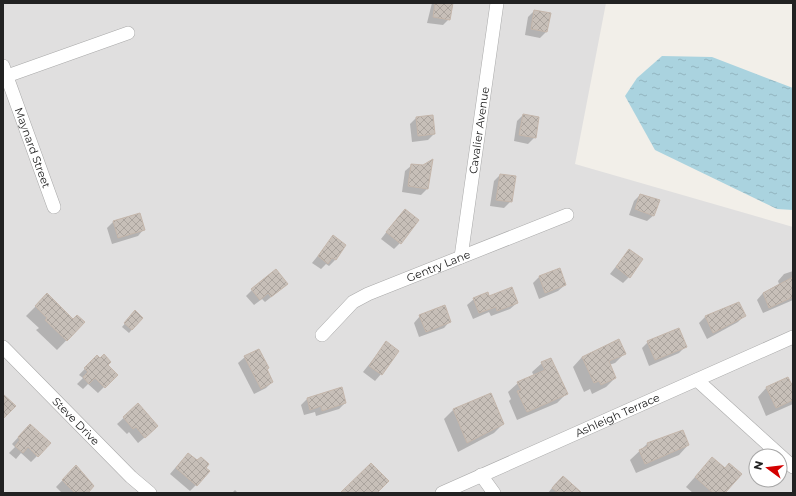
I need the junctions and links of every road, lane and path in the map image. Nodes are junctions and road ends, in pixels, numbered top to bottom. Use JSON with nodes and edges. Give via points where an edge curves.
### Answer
{"nodes":[{"id":1,"x":497,"y":3,"type":"edge"},
{"id":2,"x":128,"y":33,"type":"dead end"},
{"id":3,"x":5,"y":71,"type":"edge"},
{"id":4,"x":54,"y":207,"type":"dead end"},
{"id":5,"x":567,"y":215,"type":"dead end"},
{"id":6,"x":462,"y":257,"type":"junction"},
{"id":7,"x":322,"y":335,"type":"dead end"},
{"id":8,"x":793,"y":337,"type":"edge"},
{"id":9,"x":3,"y":347,"type":"edge"},
{"id":10,"x":696,"y":380,"type":"junction"},
{"id":11,"x":793,"y":467,"type":"edge"},
{"id":12,"x":481,"y":475,"type":"junction"},
{"id":13,"x":150,"y":493,"type":"edge"},
{"id":14,"x":442,"y":493,"type":"edge"},
{"id":15,"x":494,"y":493,"type":"edge"}],
"edges":[{"from":1,"to":6,"type":"street","name":"Cavalier Avenue"},
{"from":2,"to":3,"type":"street"},
{"from":3,"to":4,"type":"street","name":"Maynard Street"},
{"from":5,"to":6,"type":"street","name":"Gentry Lane"},
{"from":6,"to":7,"type":"street","name":"Gentry Lane","via":[[353,302]]},
{"from":8,"to":10,"type":"street","name":"Ashleigh Terrace"},
{"from":9,"to":13,"type":"street","name":"Steve Drive","via":[[131,477]]},
{"from":10,"to":11,"type":"street"},
{"from":10,"to":12,"type":"street","name":"Ashleigh Terrace"},
{"from":12,"to":14,"type":"street","name":"Ashleigh Terrace"},
{"from":12,"to":15,"type":"street"}]}
